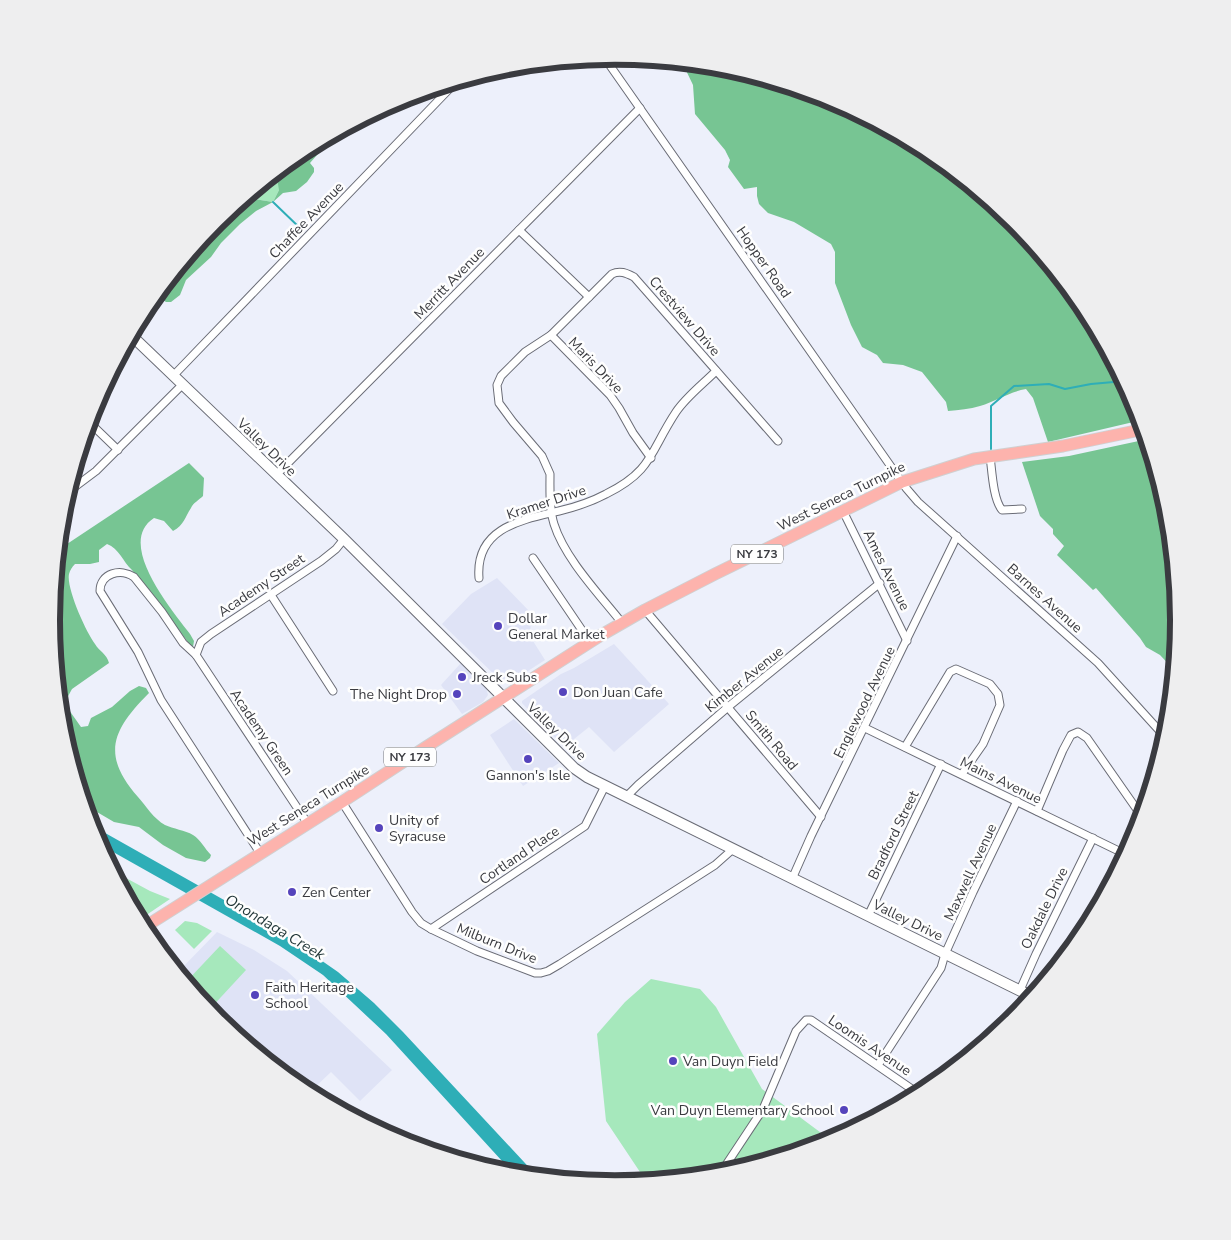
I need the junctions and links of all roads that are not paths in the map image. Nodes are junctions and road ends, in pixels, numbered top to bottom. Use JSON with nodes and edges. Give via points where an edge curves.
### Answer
{"nodes":[{"id":1,"x":610,"y":65,"type":"edge"},
{"id":2,"x":449,"y":90,"type":"edge"},
{"id":3,"x":640,"y":108,"type":"junction"},
{"id":4,"x":519,"y":230,"type":"junction"},
{"id":5,"x":589,"y":297,"type":"junction"},
{"id":6,"x":551,"y":335,"type":"junction"},
{"id":7,"x":136,"y":340,"type":"edge"},
{"id":8,"x":716,"y":371,"type":"junction"},
{"id":9,"x":173,"y":376,"type":"junction"},
{"id":10,"x":182,"y":385,"type":"junction"},
{"id":11,"x":94,"y":427,"type":"edge"},
{"id":12,"x":1138,"y":431,"type":"edge"},
{"id":13,"x":778,"y":442,"type":"dead end"},
{"id":14,"x":118,"y":450,"type":"junction"},
{"id":15,"x":990,"y":456,"type":"junction"},
{"id":16,"x":650,"y":458,"type":"junction"},
{"id":17,"x":276,"y":475,"type":"junction"},
{"id":18,"x":902,"y":482,"type":"junction"},
{"id":19,"x":77,"y":485,"type":"edge"},
{"id":20,"x":1022,"y":509,"type":"dead end"},
{"id":21,"x":844,"y":511,"type":"junction"},
{"id":22,"x":552,"y":513,"type":"junction"},
{"id":23,"x":958,"y":536,"type":"junction"},
{"id":24,"x":344,"y":539,"type":"junction"},
{"id":25,"x":533,"y":558,"type":"dead end"},
{"id":26,"x":479,"y":578,"type":"dead end"},
{"id":27,"x":880,"y":583,"type":"junction"},
{"id":28,"x":271,"y":595,"type":"junction"},
{"id":29,"x":645,"y":610,"type":"junction"},
{"id":30,"x":622,"y":623,"type":"junction"},
{"id":31,"x":908,"y":641,"type":"junction"},
{"id":32,"x":590,"y":642,"type":"junction"},
{"id":33,"x":196,"y":654,"type":"junction"},
{"id":34,"x":333,"y":691,"type":"dead end"},
{"id":35,"x":504,"y":697,"type":"junction"},
{"id":36,"x":728,"y":707,"type":"junction"},
{"id":37,"x":865,"y":728,"type":"junction"},
{"id":38,"x":1159,"y":731,"type":"edge"},
{"id":39,"x":906,"y":746,"type":"junction"},
{"id":40,"x":942,"y":764,"type":"junction"},
{"id":41,"x":962,"y":774,"type":"junction"},
{"id":42,"x":605,"y":786,"type":"junction"},
{"id":43,"x":627,"y":796,"type":"junction"},
{"id":44,"x":1017,"y":801,"type":"junction"},
{"id":45,"x":342,"y":802,"type":"junction"},
{"id":46,"x":1138,"y":810,"type":"edge"},
{"id":47,"x":1037,"y":811,"type":"junction"},
{"id":48,"x":821,"y":817,"type":"junction"},
{"id":49,"x":308,"y":824,"type":"junction"},
{"id":50,"x":1093,"y":838,"type":"junction"},
{"id":51,"x":733,"y":850,"type":"junction"},
{"id":52,"x":1121,"y":851,"type":"edge"},
{"id":53,"x":260,"y":853,"type":"junction"},
{"id":54,"x":792,"y":878,"type":"junction"},
{"id":55,"x":868,"y":916,"type":"junction"},
{"id":56,"x":151,"y":924,"type":"edge"},
{"id":57,"x":431,"y":929,"type":"junction"},
{"id":58,"x":945,"y":954,"type":"junction"},
{"id":59,"x":1020,"y":990,"type":"junction"},
{"id":60,"x":1026,"y":993,"type":"edge"},
{"id":61,"x":878,"y":1065,"type":"junction"},
{"id":62,"x":912,"y":1089,"type":"edge"},
{"id":63,"x":726,"y":1164,"type":"edge"}],
"edges":[{"from":1,"to":3,"type":"street","name":"Hopper Road"},
{"from":2,"to":9,"type":"street","name":"Chaffee Avenue"},
{"from":3,"to":4,"type":"street","name":"Merritt Avenue"},
{"from":3,"to":18,"type":"street","name":"Hopper Road"},
{"from":4,"to":5,"type":"street"},
{"from":4,"to":17,"type":"street","name":"Merritt Avenue"},
{"from":5,"to":6,"type":"street","name":"Maris Drive"},
{"from":5,"to":8,"type":"street","name":"Crestview Drive","via":[[616,272],[634,277]]},
{"from":6,"to":16,"type":"street","name":"Maris Drive","via":[[610,395]]},
{"from":6,"to":22,"type":"street","via":[[525,352],[501,376],[497,391],[499,403],[548,466]]},
{"from":7,"to":9,"type":"main road","name":"Valley Drive"},
{"from":8,"to":13,"type":"street","name":"Crestview Drive"},
{"from":8,"to":16,"type":"street","name":"Kramer Drive","via":[[676,412]]},
{"from":9,"to":10,"type":"main road","name":"Valley Drive"},
{"from":10,"to":14,"type":"street"},
{"from":10,"to":17,"type":"main road","name":"Valley Drive"},
{"from":11,"to":14,"type":"street"},
{"from":12,"to":15,"type":"main road","name":"West Seneca Turnpike","number":"NY 173"},
{"from":14,"to":19,"type":"street"},
{"from":15,"to":18,"type":"main road","name":"West Seneca Turnpike","number":"NY 173"},
{"from":15,"to":20,"type":"street","via":[[1000,508]]},
{"from":16,"to":22,"type":"street","name":"Kramer Drive","via":[[624,485],[583,504]]},
{"from":17,"to":24,"type":"main road","name":"Valley Drive"},
{"from":18,"to":21,"type":"main road","name":"West Seneca Turnpike","number":"NY 173"},
{"from":18,"to":23,"type":"street","name":"Barnes Avenue","via":[[918,502]]},
{"from":21,"to":27,"type":"street","name":"Ames Avenue"},
{"from":21,"to":29,"type":"main road","name":"West Seneca Turnpike","number":"NY 173"},
{"from":22,"to":26,"type":"street","name":"Kramer Drive","via":[[519,521],[499,531],[482,550]]},
{"from":22,"to":30,"type":"street","via":[[560,539],[570,556]]},
{"from":23,"to":31,"type":"street","name":"Englewood Avenue"},
{"from":23,"to":38,"type":"street","name":"Barnes Avenue","via":[[1098,662]]},
{"from":24,"to":28,"type":"street","name":"Academy Street","via":[[336,549]]},
{"from":24,"to":35,"type":"main road","name":"Valley Drive"},
{"from":25,"to":32,"type":"street"},
{"from":27,"to":31,"type":"street","name":"Ames Avenue"},
{"from":27,"to":36,"type":"street","name":"Kimber Avenue"},
{"from":28,"to":33,"type":"street","name":"Academy Street","via":[[211,634],[201,642]]},
{"from":28,"to":34,"type":"street"},
{"from":29,"to":30,"type":"main road","name":"West Seneca Turnpike","number":"NY 173"},
{"from":29,"to":36,"type":"street","name":"Smith Road"},
{"from":30,"to":32,"type":"main road","name":"West Seneca Turnpike","number":"NY 173"},
{"from":31,"to":37,"type":"street","name":"Englewood Avenue"},
{"from":32,"to":35,"type":"main road","name":"West Seneca Turnpike","number":"NY 173"},
{"from":33,"to":49,"type":"street","name":"Academy Green"},
{"from":33,"to":53,"type":"street","name":"Academy Green","via":[[183,643],[134,577],[119,571],[105,579],[100,591],[138,652],[161,700]]},
{"from":35,"to":42,"type":"main road","name":"Valley Drive","via":[[574,768]]},
{"from":35,"to":45,"type":"main road","name":"West Seneca Turnpike","number":"NY 173"},
{"from":36,"to":43,"type":"street","name":"Kimber Avenue"},
{"from":36,"to":48,"type":"street","name":"Smith Road"},
{"from":37,"to":39,"type":"street","name":"Mains Avenue"},
{"from":37,"to":48,"type":"street","name":"Englewood Avenue"},
{"from":39,"to":40,"type":"street","name":"Mains Avenue"},
{"from":39,"to":41,"type":"street","via":[[950,672],[956,669],[987,682],[998,694],[1000,705],[983,744]]},
{"from":40,"to":41,"type":"street","name":"Mains Avenue"},
{"from":40,"to":55,"type":"street","name":"Bradford Street"},
{"from":41,"to":44,"type":"street","name":"Mains Avenue"},
{"from":42,"to":43,"type":"main road","name":"Valley Drive"},
{"from":42,"to":57,"type":"street","name":"Cortland Place","via":[[585,826]]},
{"from":43,"to":51,"type":"main road","name":"Valley Drive"},
{"from":44,"to":47,"type":"street","name":"Mains Avenue"},
{"from":44,"to":58,"type":"street","name":"Maxwell Avenue"},
{"from":45,"to":49,"type":"main road","name":"West Seneca Turnpike","number":"NY 173"},
{"from":45,"to":57,"type":"street","name":"Milburn Drive","via":[[412,912]]},
{"from":46,"to":47,"type":"street","via":[[1087,738],[1078,732],[1071,735],[1063,750]]},
{"from":47,"to":50,"type":"street","name":"Mains Avenue"},
{"from":48,"to":54,"type":"street","name":"Englewood Avenue"},
{"from":49,"to":53,"type":"main road","name":"West Seneca Turnpike","number":"NY 173"},
{"from":50,"to":52,"type":"street","name":"Mains Avenue"},
{"from":50,"to":59,"type":"street","name":"Oakdale Drive"},
{"from":51,"to":54,"type":"main road","name":"Valley Drive"},
{"from":51,"to":57,"type":"street","name":"Milburn Drive","via":[[715,866],[548,971],[535,973]]},
{"from":53,"to":56,"type":"main road","name":"West Seneca Turnpike","number":"NY 173"},
{"from":54,"to":55,"type":"main road","name":"Valley Drive"},
{"from":55,"to":58,"type":"main road","name":"Valley Drive"},
{"from":58,"to":59,"type":"main road","name":"Valley Drive"},
{"from":58,"to":61,"type":"street","name":"Maxwell Avenue","via":[[935,979]]},
{"from":59,"to":60,"type":"main road","name":"Valley Drive"},
{"from":61,"to":62,"type":"street","name":"Loomis Avenue"},
{"from":61,"to":63,"type":"street","name":"Loomis Avenue","via":[[811,1020],[806,1020],[796,1031],[763,1109]]}]}
